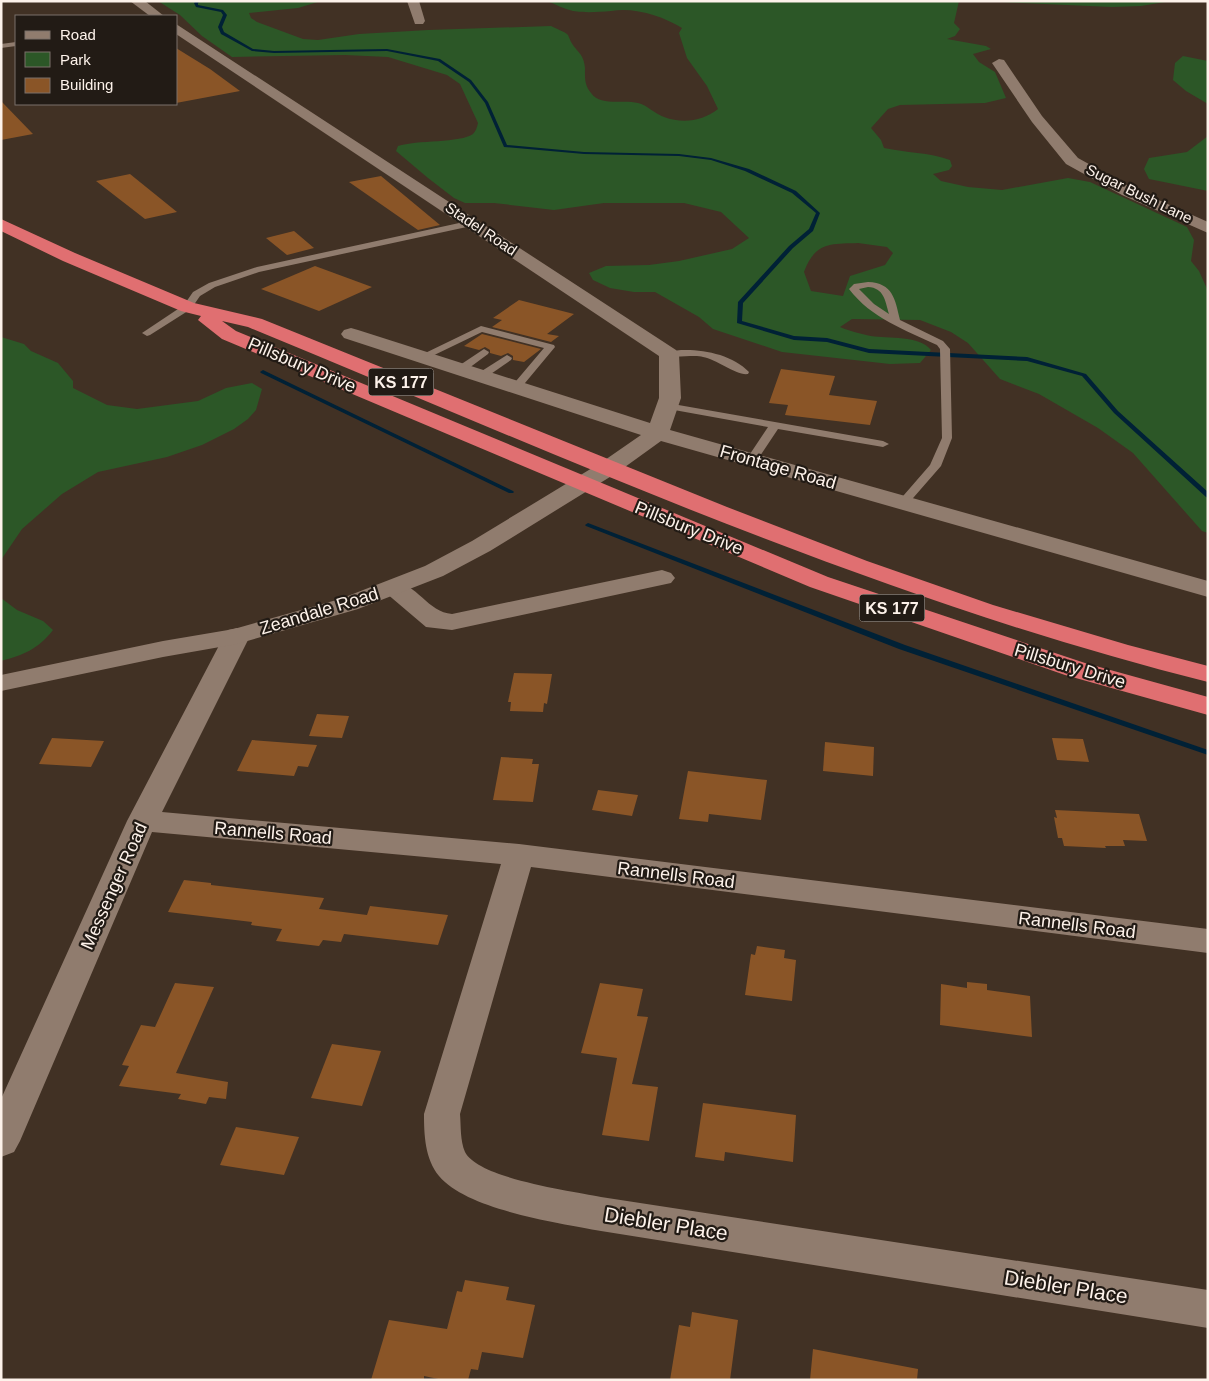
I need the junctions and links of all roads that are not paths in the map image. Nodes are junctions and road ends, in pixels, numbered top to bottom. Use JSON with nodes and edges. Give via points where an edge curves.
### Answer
{"nodes":[{"id":1,"x":136,"y":1,"type":"edge"},
{"id":2,"x":413,"y":1,"type":"edge"},
{"id":3,"x":157,"y":15,"type":"edge"},
{"id":4,"x":419,"y":21,"type":"dead end"},
{"id":5,"x":178,"y":29,"type":"edge"},
{"id":6,"x":15,"y":44,"type":"edge"},
{"id":7,"x":1,"y":46,"type":"edge"},
{"id":8,"x":1000,"y":63,"type":"dead end"},
{"id":9,"x":1,"y":224,"type":"edge"},
{"id":10,"x":473,"y":224,"type":"junction"},
{"id":11,"x":1208,"y":228,"type":"edge"},
{"id":12,"x":188,"y":307,"type":"junction"},
{"id":13,"x":895,"y":320,"type":"dead end"},
{"id":14,"x":147,"y":333,"type":"dead end"},
{"id":15,"x":351,"y":334,"type":"dead end"},
{"id":16,"x":506,"y":336,"type":"junction"},
{"id":17,"x":528,"y":342,"type":"junction"},
{"id":18,"x":495,"y":344,"type":"dead end"},
{"id":19,"x":518,"y":349,"type":"dead end"},
{"id":20,"x":484,"y":352,"type":"dead end"},
{"id":21,"x":669,"y":354,"type":"junction"},
{"id":22,"x":422,"y":357,"type":"junction"},
{"id":23,"x":506,"y":358,"type":"dead end"},
{"id":24,"x":744,"y":372,"type":"dead end"},
{"id":25,"x":471,"y":373,"type":"junction"},
{"id":26,"x":516,"y":387,"type":"junction"},
{"id":27,"x":667,"y":406,"type":"junction"},
{"id":28,"x":775,"y":425,"type":"junction"},
{"id":29,"x":658,"y":433,"type":"junction"},
{"id":30,"x":883,"y":444,"type":"dead end"},
{"id":31,"x":752,"y":460,"type":"junction"},
{"id":32,"x":610,"y":467,"type":"junction"},
{"id":33,"x":584,"y":485,"type":"junction"},
{"id":34,"x":903,"y":503,"type":"junction"},
{"id":35,"x":662,"y":578,"type":"dead end"},
{"id":36,"x":395,"y":588,"type":"junction"},
{"id":37,"x":1208,"y":589,"type":"edge"},
{"id":38,"x":237,"y":636,"type":"junction"},
{"id":39,"x":1208,"y":674,"type":"edge"},
{"id":40,"x":1,"y":683,"type":"edge"},
{"id":41,"x":1208,"y":706,"type":"edge"},
{"id":42,"x":142,"y":821,"type":"junction"},
{"id":43,"x":519,"y":855,"type":"junction"},
{"id":44,"x":1208,"y":941,"type":"edge"},
{"id":45,"x":1,"y":1141,"type":"edge"},
{"id":46,"x":1208,"y":1309,"type":"edge"}],
"edges":[{"from":1,"to":3,"type":"street"},
{"from":2,"to":4,"type":"street"},
{"from":5,"to":10,"type":"street","name":"Stadel Road"},
{"from":6,"to":7,"type":"lane"},
{"from":8,"to":11,"type":"street","name":"Sugar Bush Lane","via":[[1037,119],[1072,161],[1128,192]]},
{"from":9,"to":12,"type":"highway","name":"Pillsbury Drive","number":"KS 177","via":[[69,257]]},
{"from":10,"to":12,"type":"lane","via":[[258,270],[212,285],[196,294]]},
{"from":10,"to":21,"type":"street","name":"Stadel Road"},
{"from":12,"to":14,"type":"lane"},
{"from":12,"to":32,"type":"highway","name":"Pillsbury Drive","number":"KS 177","via":[[255,323]]},
{"from":12,"to":33,"type":"highway","name":"Pillsbury Drive","number":"KS 177","via":[[229,335]]},
{"from":13,"to":34,"type":"lane","via":[[940,343],[945,355],[947,438],[935,466]]},
{"from":15,"to":22,"type":"street","name":"Frontage Road"},
{"from":16,"to":17,"type":"lane"},
{"from":16,"to":18,"type":"lane"},
{"from":16,"to":22,"type":"lane","via":[[481,329]]},
{"from":17,"to":19,"type":"lane"},
{"from":17,"to":26,"type":"lane","via":[[550,348]]},
{"from":20,"to":25,"type":"lane"},
{"from":21,"to":24,"type":"lane","via":[[689,351],[713,354]]},
{"from":21,"to":27,"type":"street","via":[[670,398]]},
{"from":22,"to":25,"type":"street","name":"Frontage Road"},
{"from":23,"to":25,"type":"lane"},
{"from":25,"to":26,"type":"street","name":"Frontage Road"},
{"from":26,"to":29,"type":"street","name":"Frontage Road"},
{"from":27,"to":28,"type":"lane"},
{"from":27,"to":29,"type":"street"},
{"from":28,"to":30,"type":"lane"},
{"from":28,"to":31,"type":"lane"},
{"from":29,"to":31,"type":"street","name":"Frontage Road"},
{"from":29,"to":32,"type":"street"},
{"from":31,"to":34,"type":"street","name":"Frontage Road"},
{"from":32,"to":33,"type":"street","name":"Zeandale Road"},
{"from":32,"to":39,"type":"highway","name":"Pillsbury Drive","number":"KS 177","via":[[858,566],[984,610]]},
{"from":33,"to":36,"type":"street","name":"Zeandale Road","via":[[482,546]]},
{"from":33,"to":41,"type":"highway","name":"Pillsbury Drive","number":"KS 177","via":[[819,582],[929,621],[1075,669]]},
{"from":34,"to":37,"type":"street","name":"Frontage Road"},
{"from":35,"to":36,"type":"street","via":[[452,622],[434,621]]},
{"from":36,"to":38,"type":"street","name":"Zeandale Road"},
{"from":38,"to":40,"type":"street","name":"Zeandale Road"},
{"from":38,"to":42,"type":"street","name":"Messenger Road"},
{"from":42,"to":43,"type":"street","name":"Rannells Road"},
{"from":42,"to":45,"type":"street","name":"Messenger Road"},
{"from":43,"to":44,"type":"street","name":"Rannells Road"},
{"from":43,"to":46,"type":"street","name":"Diebler Place","via":[[442,1114],[442,1134],[451,1163],[462,1176],[486,1187],[540,1202],[601,1214]]}]}
